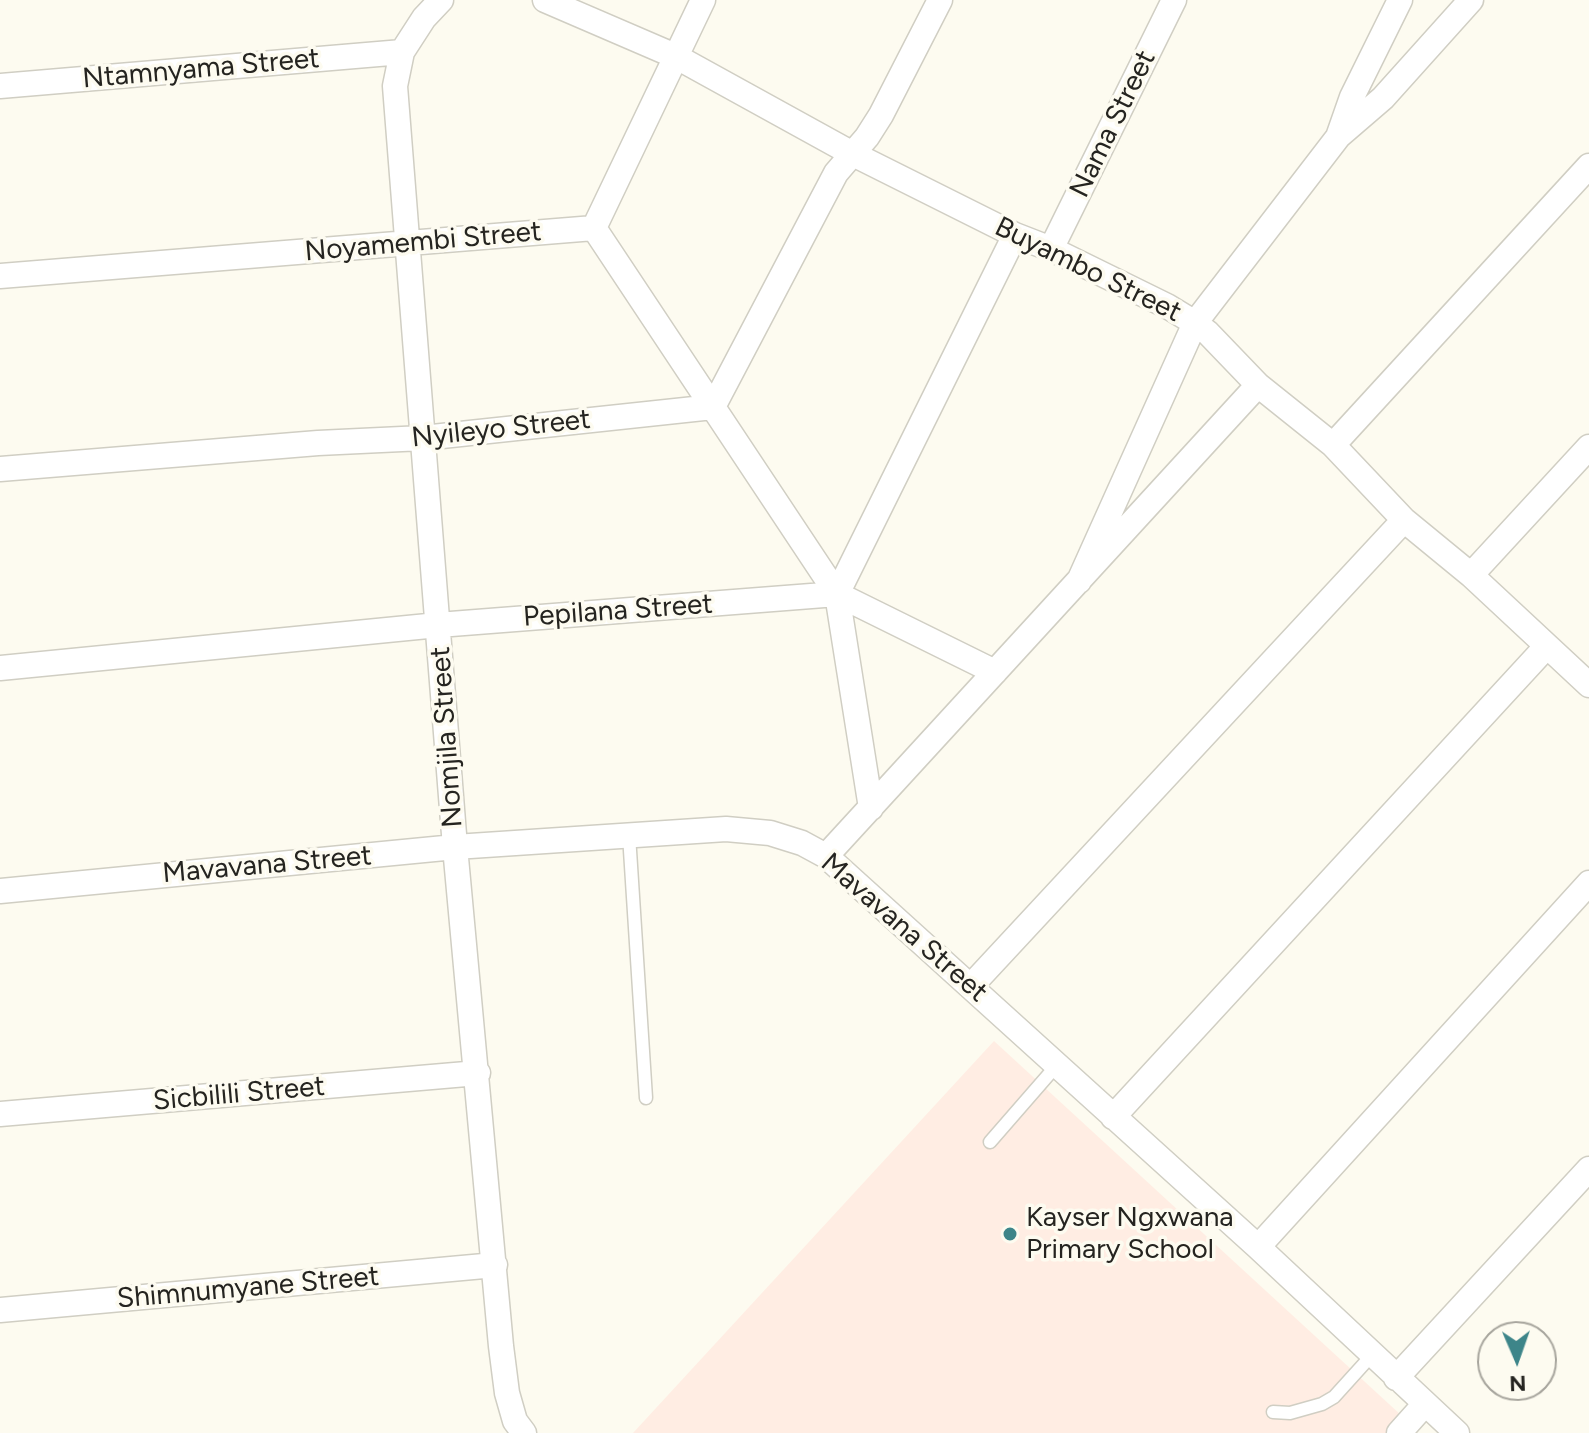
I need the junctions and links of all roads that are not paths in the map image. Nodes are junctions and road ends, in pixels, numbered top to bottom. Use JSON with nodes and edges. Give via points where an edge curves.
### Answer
{"nodes":[{"id":1,"x":441,"y":0,"type":"edge"},
{"id":2,"x":545,"y":0,"type":"edge"},
{"id":3,"x":703,"y":0,"type":"edge"},
{"id":4,"x":940,"y":0,"type":"edge"},
{"id":5,"x":1174,"y":0,"type":"edge"},
{"id":6,"x":1400,"y":0,"type":"edge"},
{"id":7,"x":1471,"y":0,"type":"edge"},
{"id":8,"x":402,"y":52,"type":"junction"},
{"id":9,"x":675,"y":56,"type":"junction"},
{"id":10,"x":0,"y":86,"type":"edge"},
{"id":11,"x":1338,"y":137,"type":"junction"},
{"id":12,"x":851,"y":153,"type":"junction"},
{"id":13,"x":1589,"y":166,"type":"edge"},
{"id":14,"x":594,"y":228,"type":"junction"},
{"id":15,"x":1015,"y":235,"type":"junction"},
{"id":16,"x":408,"y":244,"type":"junction"},
{"id":17,"x":1051,"y":249,"type":"junction"},
{"id":18,"x":0,"y":276,"type":"edge"},
{"id":19,"x":1195,"y":323,"type":"junction"},
{"id":20,"x":1258,"y":385,"type":"junction"},
{"id":21,"x":713,"y":407,"type":"junction"},
{"id":22,"x":423,"y":438,"type":"junction"},
{"id":23,"x":1333,"y":445,"type":"junction"},
{"id":24,"x":1589,"y":447,"type":"edge"},
{"id":25,"x":0,"y":469,"type":"edge"},
{"id":26,"x":1404,"y":520,"type":"junction"},
{"id":27,"x":1471,"y":575,"type":"junction"},
{"id":28,"x":1079,"y":581,"type":"junction"},
{"id":29,"x":837,"y":594,"type":"junction"},
{"id":30,"x":438,"y":625,"type":"junction"},
{"id":31,"x":1546,"y":647,"type":"junction"},
{"id":32,"x":0,"y":668,"type":"edge"},
{"id":33,"x":995,"y":672,"type":"junction"},
{"id":34,"x":1589,"y":685,"type":"edge"},
{"id":35,"x":871,"y":808,"type":"junction"},
{"id":36,"x":629,"y":835,"type":"junction"},
{"id":37,"x":455,"y":847,"type":"junction"},
{"id":38,"x":826,"y":856,"type":"junction"},
{"id":39,"x":1589,"y":883,"type":"edge"},
{"id":40,"x":0,"y":891,"type":"edge"},
{"id":41,"x":971,"y":986,"type":"junction"},
{"id":42,"x":1057,"y":1065,"type":"junction"},
{"id":43,"x":478,"y":1073,"type":"junction"},
{"id":44,"x":646,"y":1098,"type":"dead end"},
{"id":45,"x":0,"y":1114,"type":"edge"},
{"id":46,"x":1113,"y":1117,"type":"junction"},
{"id":47,"x":990,"y":1142,"type":"dead end"},
{"id":48,"x":1589,"y":1169,"type":"edge"},
{"id":49,"x":1258,"y":1247,"type":"junction"},
{"id":50,"x":495,"y":1265,"type":"junction"},
{"id":51,"x":0,"y":1310,"type":"edge"},
{"id":52,"x":1372,"y":1355,"type":"junction"},
{"id":53,"x":1396,"y":1378,"type":"junction"},
{"id":54,"x":1424,"y":1405,"type":"junction"},
{"id":55,"x":1273,"y":1412,"type":"dead end"},
{"id":56,"x":513,"y":1429,"type":"edge"},
{"id":57,"x":1399,"y":1433,"type":"edge"},
{"id":58,"x":1457,"y":1433,"type":"edge"}],
"edges":[{"from":1,"to":8,"type":"street"},
{"from":2,"to":9,"type":"street","name":"Buyambo Street"},
{"from":3,"to":9,"type":"street"},
{"from":4,"to":12,"type":"street","via":[[881,115]]},
{"from":5,"to":17,"type":"street","name":"Nama Street"},
{"from":6,"to":11,"type":"street"},
{"from":7,"to":11,"type":"street","via":[[1383,98]]},
{"from":8,"to":10,"type":"street","name":"Ntamnyama Street"},
{"from":8,"to":16,"type":"street","name":"Nomjila Street","via":[[395,86]]},
{"from":9,"to":12,"type":"street","name":"Buyambo Street"},
{"from":9,"to":14,"type":"street"},
{"from":11,"to":19,"type":"street"},
{"from":12,"to":15,"type":"street","name":"Buyambo Street"},
{"from":12,"to":21,"type":"street"},
{"from":13,"to":23,"type":"street"},
{"from":14,"to":16,"type":"street","name":"Noyamembi Street"},
{"from":14,"to":21,"type":"street"},
{"from":15,"to":17,"type":"street","name":"Buyambo Street"},
{"from":15,"to":29,"type":"street"},
{"from":16,"to":18,"type":"street","name":"Noyamembi Street"},
{"from":16,"to":22,"type":"street","name":"Nomjila Street"},
{"from":17,"to":19,"type":"street","name":"Buyambo Street"},
{"from":19,"to":20,"type":"street","name":"Buyambo Street"},
{"from":19,"to":28,"type":"street"},
{"from":20,"to":23,"type":"street","name":"Buyambo Street"},
{"from":20,"to":28,"type":"street"},
{"from":21,"to":22,"type":"street","name":"Nyileyo Street"},
{"from":21,"to":29,"type":"street"},
{"from":22,"to":25,"type":"street","name":"Nyileyo Street"},
{"from":22,"to":30,"type":"street","name":"Nomjila Street"},
{"from":23,"to":26,"type":"street","name":"Buyambo Street"},
{"from":24,"to":27,"type":"street"},
{"from":26,"to":27,"type":"street","name":"Buyambo Street"},
{"from":26,"to":41,"type":"street"},
{"from":27,"to":31,"type":"street","name":"Buyambo Street"},
{"from":28,"to":33,"type":"street"},
{"from":29,"to":30,"type":"street","name":"Pepilana Street"},
{"from":29,"to":33,"type":"street"},
{"from":29,"to":35,"type":"street"},
{"from":30,"to":32,"type":"street","name":"Pepilana Street"},
{"from":30,"to":37,"type":"street","name":"Nomjila Street"},
{"from":31,"to":34,"type":"street","name":"Buyambo Street"},
{"from":31,"to":46,"type":"street"},
{"from":33,"to":35,"type":"street"},
{"from":35,"to":38,"type":"street"},
{"from":36,"to":37,"type":"street","name":"Mavavana Street"},
{"from":36,"to":38,"type":"street","name":"Mavavana Street","via":[[726,829],[770,833]]},
{"from":36,"to":44,"type":"lane"},
{"from":37,"to":40,"type":"street","name":"Mavavana Street"},
{"from":37,"to":43,"type":"street","name":"Nomjila Street"},
{"from":38,"to":41,"type":"street","name":"Mavavana Street"},
{"from":39,"to":49,"type":"street"},
{"from":41,"to":42,"type":"street","name":"Mavavana Street"},
{"from":42,"to":46,"type":"street","name":"Mavavana Street"},
{"from":42,"to":47,"type":"lane"},
{"from":43,"to":45,"type":"street","name":"Sicbilili Street"},
{"from":43,"to":50,"type":"street","name":"Nomjila Street"},
{"from":46,"to":49,"type":"street","name":"Mavavana Street"},
{"from":48,"to":53,"type":"street"},
{"from":49,"to":52,"type":"street","name":"Mavavana Street"},
{"from":50,"to":51,"type":"street","name":"Shimnumyane Street"},
{"from":50,"to":56,"type":"street","name":"Nomjila Street"},
{"from":52,"to":53,"type":"street","name":"Mavavana Street"},
{"from":52,"to":55,"type":"lane","via":[[1322,1404]]},
{"from":53,"to":54,"type":"street","name":"Mavavana Street"},
{"from":54,"to":57,"type":"street"},
{"from":54,"to":58,"type":"street","name":"Mavavana Street"}]}
